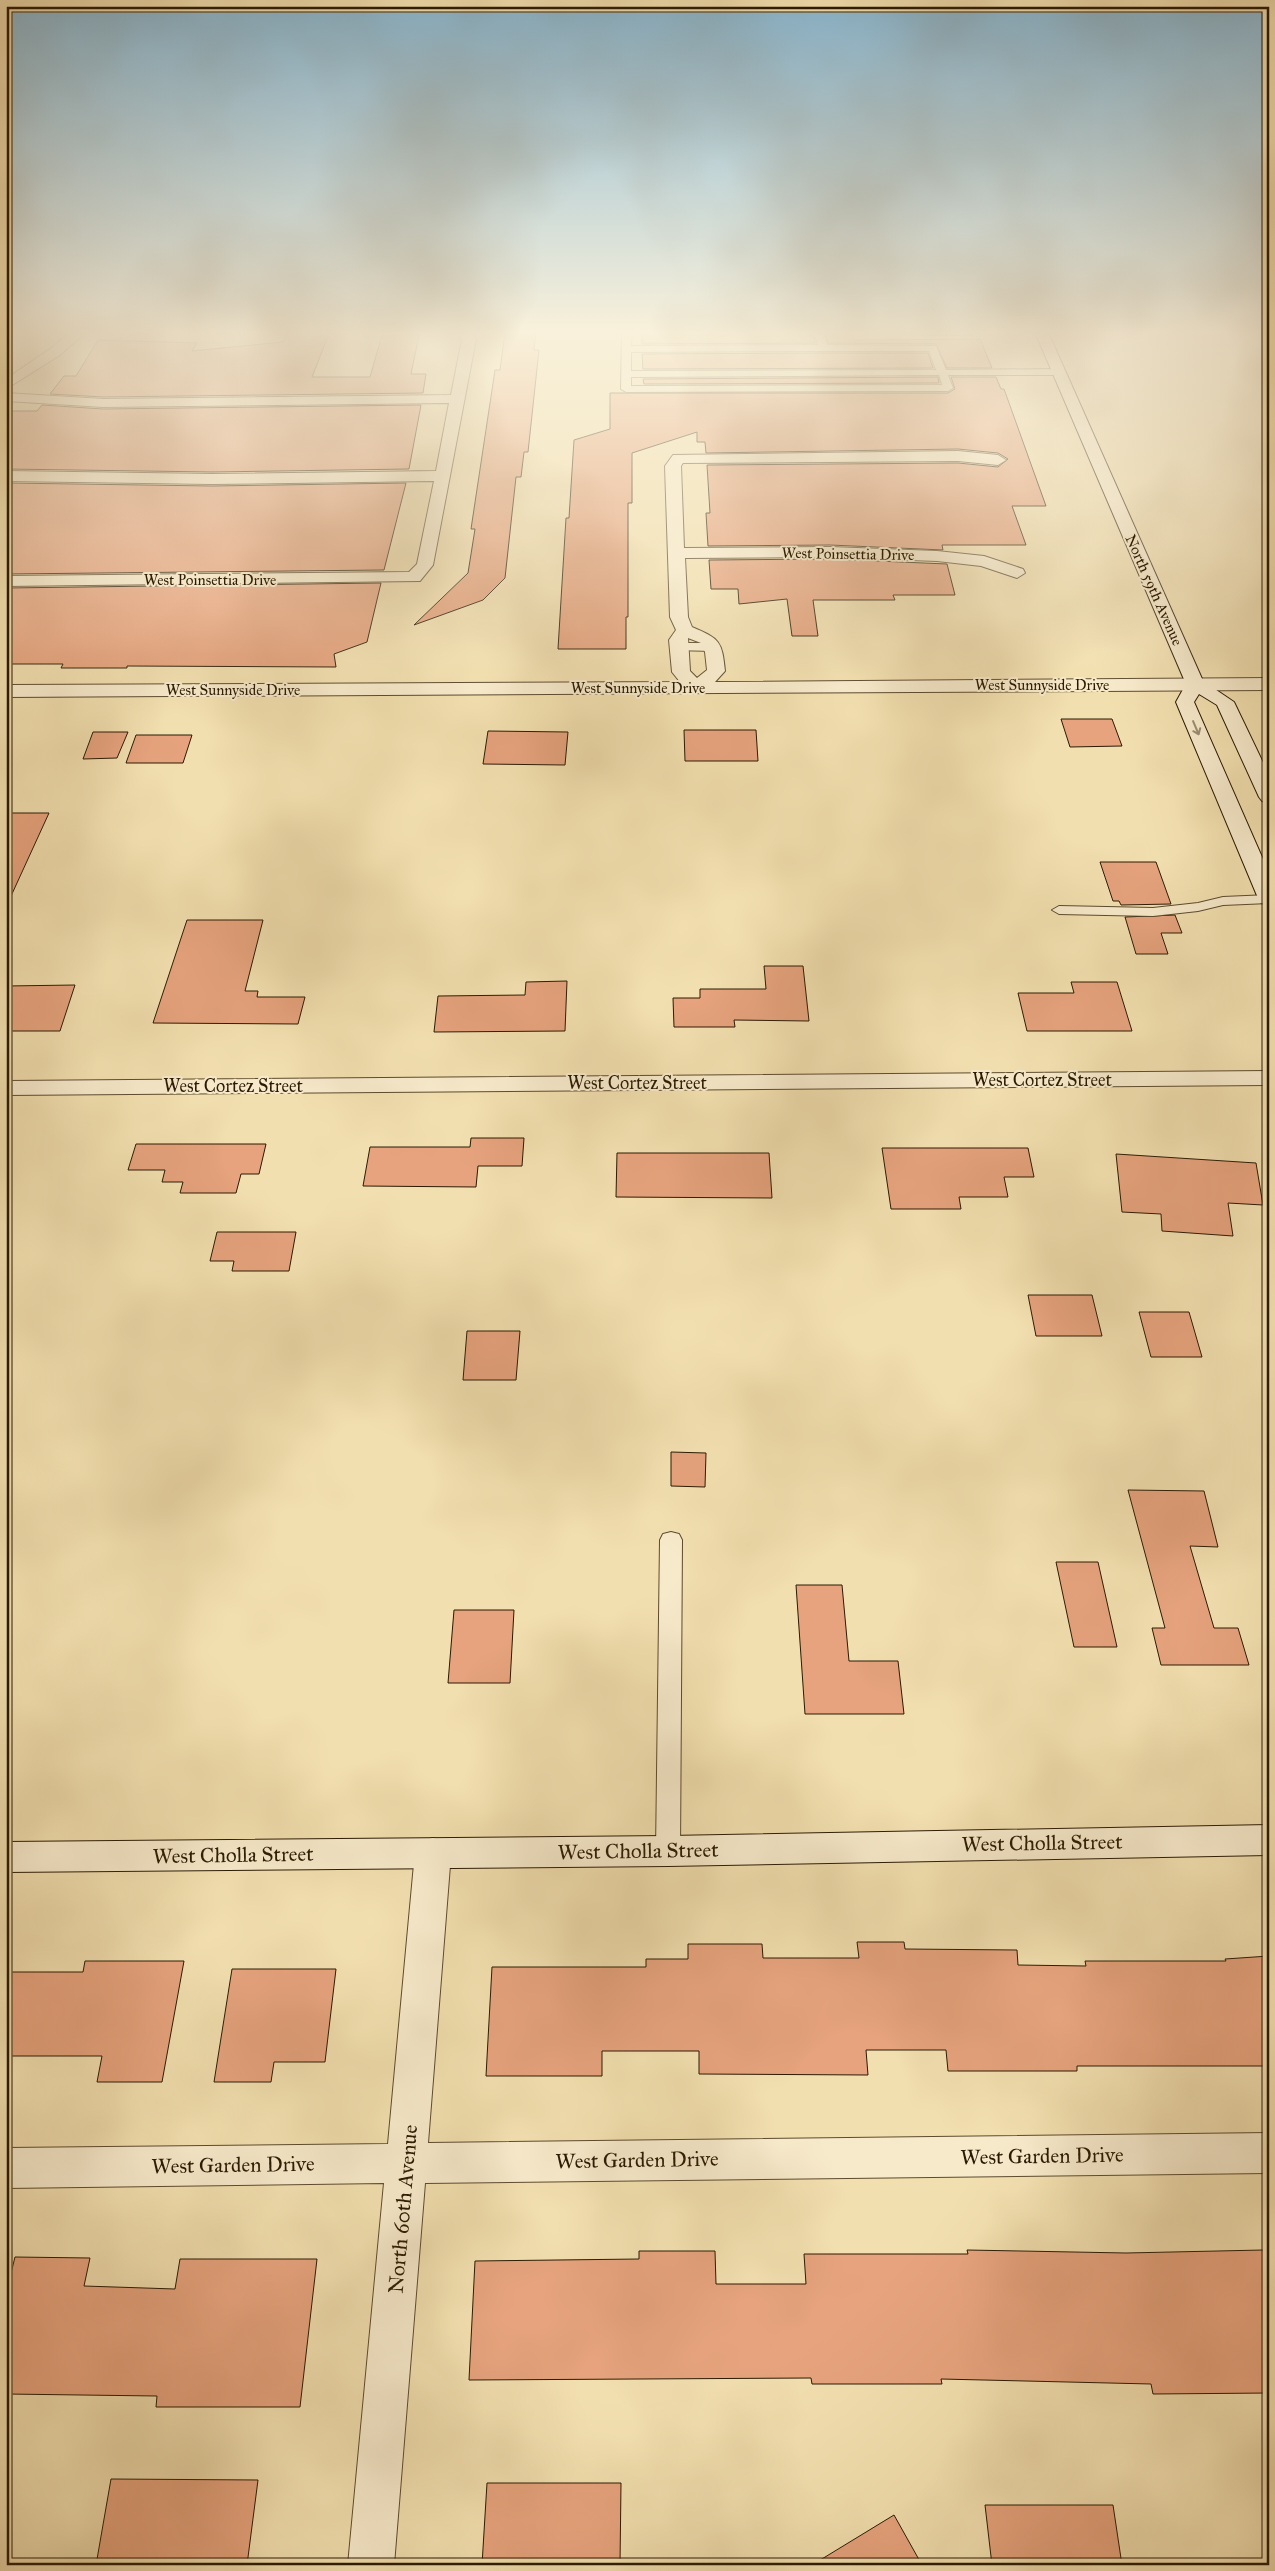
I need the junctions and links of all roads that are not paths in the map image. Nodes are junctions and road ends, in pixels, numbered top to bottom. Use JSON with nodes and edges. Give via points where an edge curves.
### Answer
{"nodes":[{"id":1,"x":446,"y":452,"type":"edge"},
{"id":2,"x":1094,"y":452,"type":"edge"},
{"id":3,"x":998,"y":460,"type":"dead end"},
{"id":4,"x":6,"y":476,"type":"edge"},
{"id":5,"x":441,"y":476,"type":"junction"},
{"id":6,"x":676,"y":552,"type":"junction"},
{"id":7,"x":1017,"y":573,"type":"dead end"},
{"id":8,"x":6,"y":580,"type":"edge"},
{"id":9,"x":682,"y":638,"type":"junction"},
{"id":10,"x":1195,"y":684,"type":"junction"},
{"id":11,"x":1269,"y":684,"type":"edge"},
{"id":12,"x":696,"y":688,"type":"junction"},
{"id":13,"x":6,"y":691,"type":"edge"},
{"id":14,"x":1269,"y":797,"type":"edge"},
{"id":15,"x":1269,"y":899,"type":"edge"},
{"id":16,"x":1059,"y":910,"type":"dead end"},
{"id":17,"x":1269,"y":1078,"type":"edge"},
{"id":18,"x":6,"y":1088,"type":"edge"},
{"id":19,"x":671,"y":1540,"type":"dead end"},
{"id":20,"x":1269,"y":1840,"type":"edge"},
{"id":21,"x":668,"y":1851,"type":"junction"},
{"id":22,"x":434,"y":1853,"type":"junction"},
{"id":23,"x":6,"y":1857,"type":"edge"},
{"id":24,"x":1269,"y":2154,"type":"edge"},
{"id":25,"x":406,"y":2163,"type":"junction"},
{"id":26,"x":6,"y":2168,"type":"edge"},
{"id":27,"x":371,"y":2565,"type":"edge"}],
"edges":[{"from":1,"to":5,"type":"street"},
{"from":2,"to":10,"type":"street","name":"North 59th Avenue"},
{"from":3,"to":6,"type":"street","via":[[958,456],[678,458],[673,466]]},
{"from":4,"to":5,"type":"street","via":[[202,479]]},
{"from":5,"to":8,"type":"street","name":"West Poinsettia Drive","via":[[425,566],[414,577]]},
{"from":6,"to":7,"type":"street","name":"West Poinsettia Drive","via":[[937,556],[984,561]]},
{"from":6,"to":9,"type":"street"},
{"from":9,"to":12,"type":"street","via":[[680,672]]},
{"from":9,"to":12,"type":"street","via":[[708,640],[712,647],[716,671]]},
{"from":10,"to":11,"type":"street","name":"West Sunnyside Drive"},
{"from":10,"to":12,"type":"street","name":"West Sunnyside Drive"},
{"from":10,"to":14,"type":"street","via":[[1225,702]]},
{"from":10,"to":15,"type":"street","one_way":true,"via":[[1185,702]]},
{"from":12,"to":13,"type":"street","name":"West Sunnyside Drive"},
{"from":15,"to":16,"type":"lane","via":[[1223,901],[1153,912]]},
{"from":17,"to":18,"type":"street","name":"West Cortez Street"},
{"from":19,"to":21,"type":"lane"},
{"from":20,"to":21,"type":"street","name":"West Cholla Street"},
{"from":21,"to":22,"type":"street","name":"West Cholla Street"},
{"from":22,"to":23,"type":"street","name":"West Cholla Street"},
{"from":22,"to":25,"type":"street","name":"North 60th Avenue"},
{"from":24,"to":25,"type":"street","name":"West Garden Drive"},
{"from":25,"to":26,"type":"street","name":"West Garden Drive"},
{"from":25,"to":27,"type":"street","name":"North 60th Avenue"}]}
